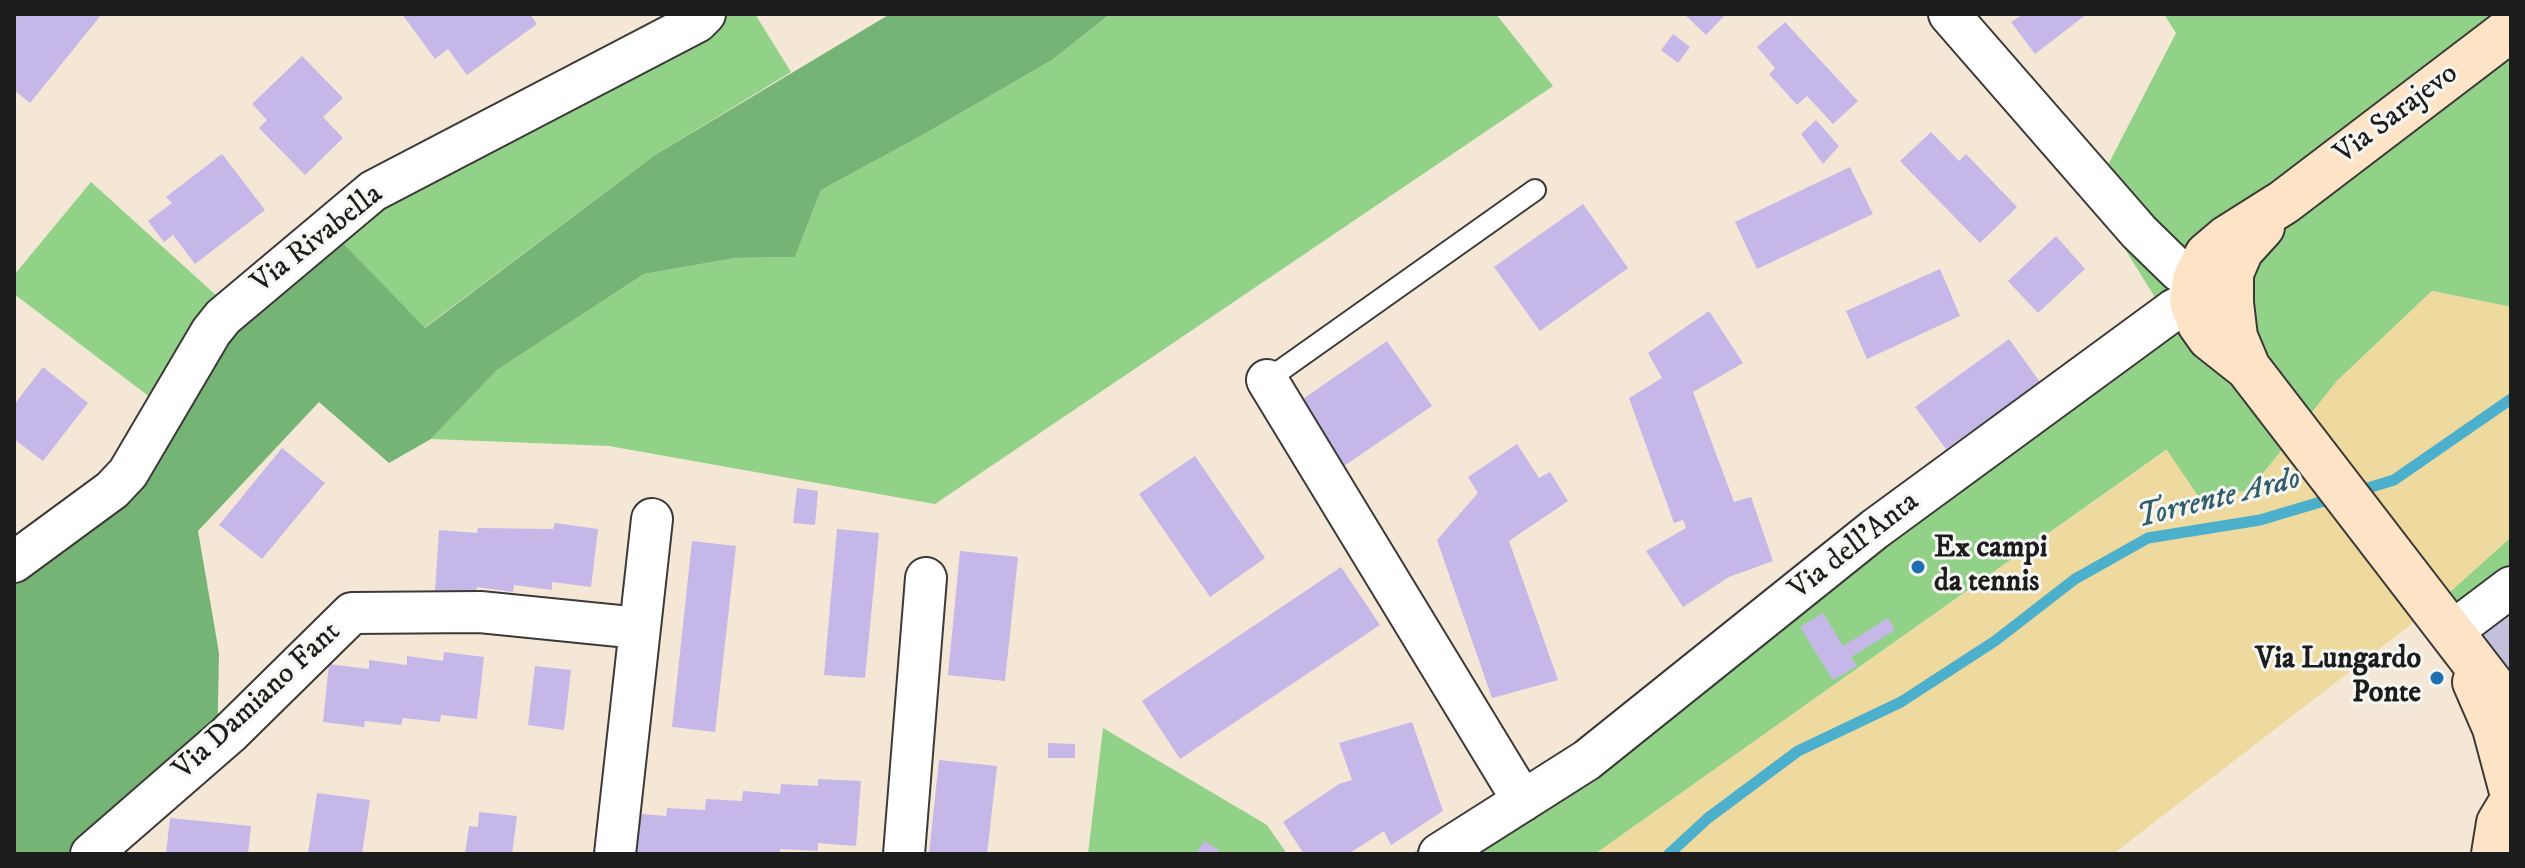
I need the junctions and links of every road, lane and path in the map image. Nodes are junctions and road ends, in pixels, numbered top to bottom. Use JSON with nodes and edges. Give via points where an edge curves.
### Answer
{"nodes":[{"id":1,"x":705,"y":14,"type":"edge"},
{"id":2,"x":1949,"y":14,"type":"edge"},
{"id":3,"x":2511,"y":29,"type":"edge"},
{"id":4,"x":1535,"y":190,"type":"dead end"},
{"id":5,"x":2284,"y":202,"type":"junction"},
{"id":6,"x":2199,"y":293,"type":"junction"},
{"id":7,"x":2242,"y":353,"type":"junction"},
{"id":8,"x":1267,"y":380,"type":"joint"},
{"id":9,"x":652,"y":519,"type":"dead end"},
{"id":10,"x":14,"y":562,"type":"edge"},
{"id":11,"x":926,"y":578,"type":"dead end"},
{"id":12,"x":2511,"y":587,"type":"edge"},
{"id":13,"x":2441,"y":621,"type":"junction"},
{"id":14,"x":639,"y":628,"type":"junction"},
{"id":15,"x":2511,"y":710,"type":"edge"},
{"id":16,"x":2511,"y":788,"type":"edge"},
{"id":17,"x":1523,"y":801,"type":"junction"},
{"id":18,"x":2511,"y":803,"type":"edge"},
{"id":19,"x":91,"y":854,"type":"edge"},
{"id":20,"x":615,"y":854,"type":"edge"},
{"id":21,"x":904,"y":854,"type":"edge"},
{"id":22,"x":1439,"y":854,"type":"edge"},
{"id":23,"x":2494,"y":854,"type":"edge"}],
"edges":[{"from":1,"to":10,"type":"street","name":"Via Rivabella","via":[[373,191],[223,317],[128,473],[112,490]]},
{"from":2,"to":6,"type":"street"},
{"from":3,"to":5,"type":"main road","name":"Via Sarajevo"},
{"from":4,"to":8,"type":"lane"},
{"from":5,"to":6,"type":"main road","name":"Via Sarajevo","via":[[2207,255]]},
{"from":5,"to":7,"type":"main road","name":"Via Sarajevo","via":[[2241,250],[2231,273],[2231,303]]},
{"from":6,"to":7,"type":"main road","via":[[2200,324],[2210,338]]},
{"from":6,"to":17,"type":"street","name":"Via dell'Anta","via":[[1875,529],[1587,760]]},
{"from":7,"to":13,"type":"main road"},
{"from":8,"to":17,"type":"street"},
{"from":9,"to":14,"type":"street"},
{"from":11,"to":21,"type":"street"},
{"from":12,"to":13,"type":"street"},
{"from":13,"to":15,"type":"main road"},
{"from":13,"to":16,"type":"main road","via":[[2495,728]]},
{"from":14,"to":19,"type":"street","name":"Via Damiano Fant","via":[[480,612],[352,613],[229,734]]},
{"from":14,"to":20,"type":"street"},
{"from":17,"to":22,"type":"street","name":"Via dell'Anta"},
{"from":18,"to":23,"type":"main road","via":[[2499,823]]}]}
